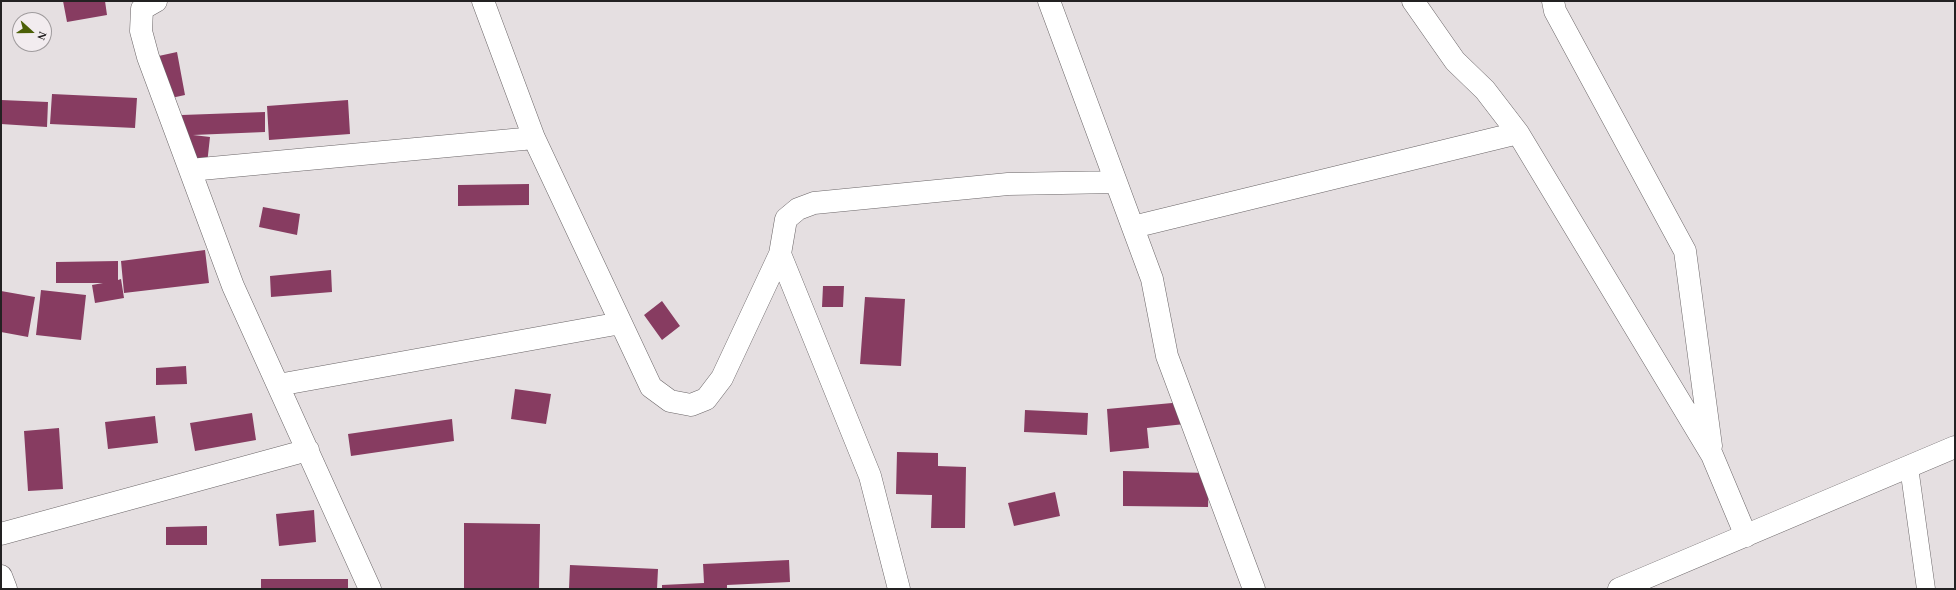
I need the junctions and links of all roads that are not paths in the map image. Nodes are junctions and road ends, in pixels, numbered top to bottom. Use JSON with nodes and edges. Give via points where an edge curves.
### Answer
{"nodes":[{"id":1,"x":156,"y":1,"type":"edge"},
{"id":2,"x":483,"y":1,"type":"edge"},
{"id":3,"x":1049,"y":1,"type":"edge"},
{"id":4,"x":1413,"y":1,"type":"edge"},
{"id":5,"x":1553,"y":1,"type":"edge"},
{"id":6,"x":1518,"y":134,"type":"junction"},
{"id":7,"x":534,"y":138,"type":"junction"},
{"id":8,"x":190,"y":170,"type":"junction"},
{"id":9,"x":1116,"y":182,"type":"junction"},
{"id":10,"x":1133,"y":227,"type":"junction"},
{"id":11,"x":780,"y":254,"type":"junction"},
{"id":12,"x":621,"y":323,"type":"junction"},
{"id":13,"x":278,"y":386,"type":"junction"},
{"id":14,"x":1955,"y":447,"type":"edge"},
{"id":15,"x":308,"y":450,"type":"junction"},
{"id":16,"x":1712,"y":455,"type":"junction"},
{"id":17,"x":1908,"y":467,"type":"junction"},
{"id":18,"x":1,"y":534,"type":"edge"},
{"id":19,"x":1746,"y":536,"type":"junction"},
{"id":20,"x":1,"y":576,"type":"edge"},
{"id":21,"x":6,"y":589,"type":"edge"},
{"id":22,"x":370,"y":589,"type":"edge"},
{"id":23,"x":899,"y":589,"type":"edge"},
{"id":24,"x":1254,"y":589,"type":"edge"},
{"id":25,"x":1619,"y":589,"type":"edge"},
{"id":26,"x":1926,"y":589,"type":"edge"}],
"edges":[{"from":1,"to":8,"type":"street","via":[[142,9],[141,31],[148,57]]},
{"from":2,"to":7,"type":"street"},
{"from":3,"to":9,"type":"street"},
{"from":4,"to":6,"type":"street","via":[[1454,61],[1484,90]]},
{"from":5,"to":16,"type":"street","via":[[1555,11],[1685,251]]},
{"from":6,"to":10,"type":"street"},
{"from":6,"to":16,"type":"street"},
{"from":7,"to":8,"type":"street"},
{"from":7,"to":12,"type":"street"},
{"from":8,"to":13,"type":"street","via":[[233,286]]},
{"from":9,"to":10,"type":"street"},
{"from":9,"to":11,"type":"street","via":[[1008,184],[814,203],[798,209],[786,219]]},
{"from":10,"to":24,"type":"street","via":[[1152,279],[1167,356]]},
{"from":11,"to":12,"type":"street","via":[[722,378],[706,399],[691,405],[670,401],[651,387]]},
{"from":11,"to":23,"type":"street","via":[[870,476]]},
{"from":12,"to":13,"type":"street"},
{"from":13,"to":15,"type":"street"},
{"from":14,"to":17,"type":"street"},
{"from":15,"to":18,"type":"street"},
{"from":15,"to":22,"type":"street"},
{"from":16,"to":19,"type":"street"},
{"from":17,"to":19,"type":"street"},
{"from":17,"to":26,"type":"lane"},
{"from":19,"to":25,"type":"street"},
{"from":20,"to":21,"type":"street"}]}
